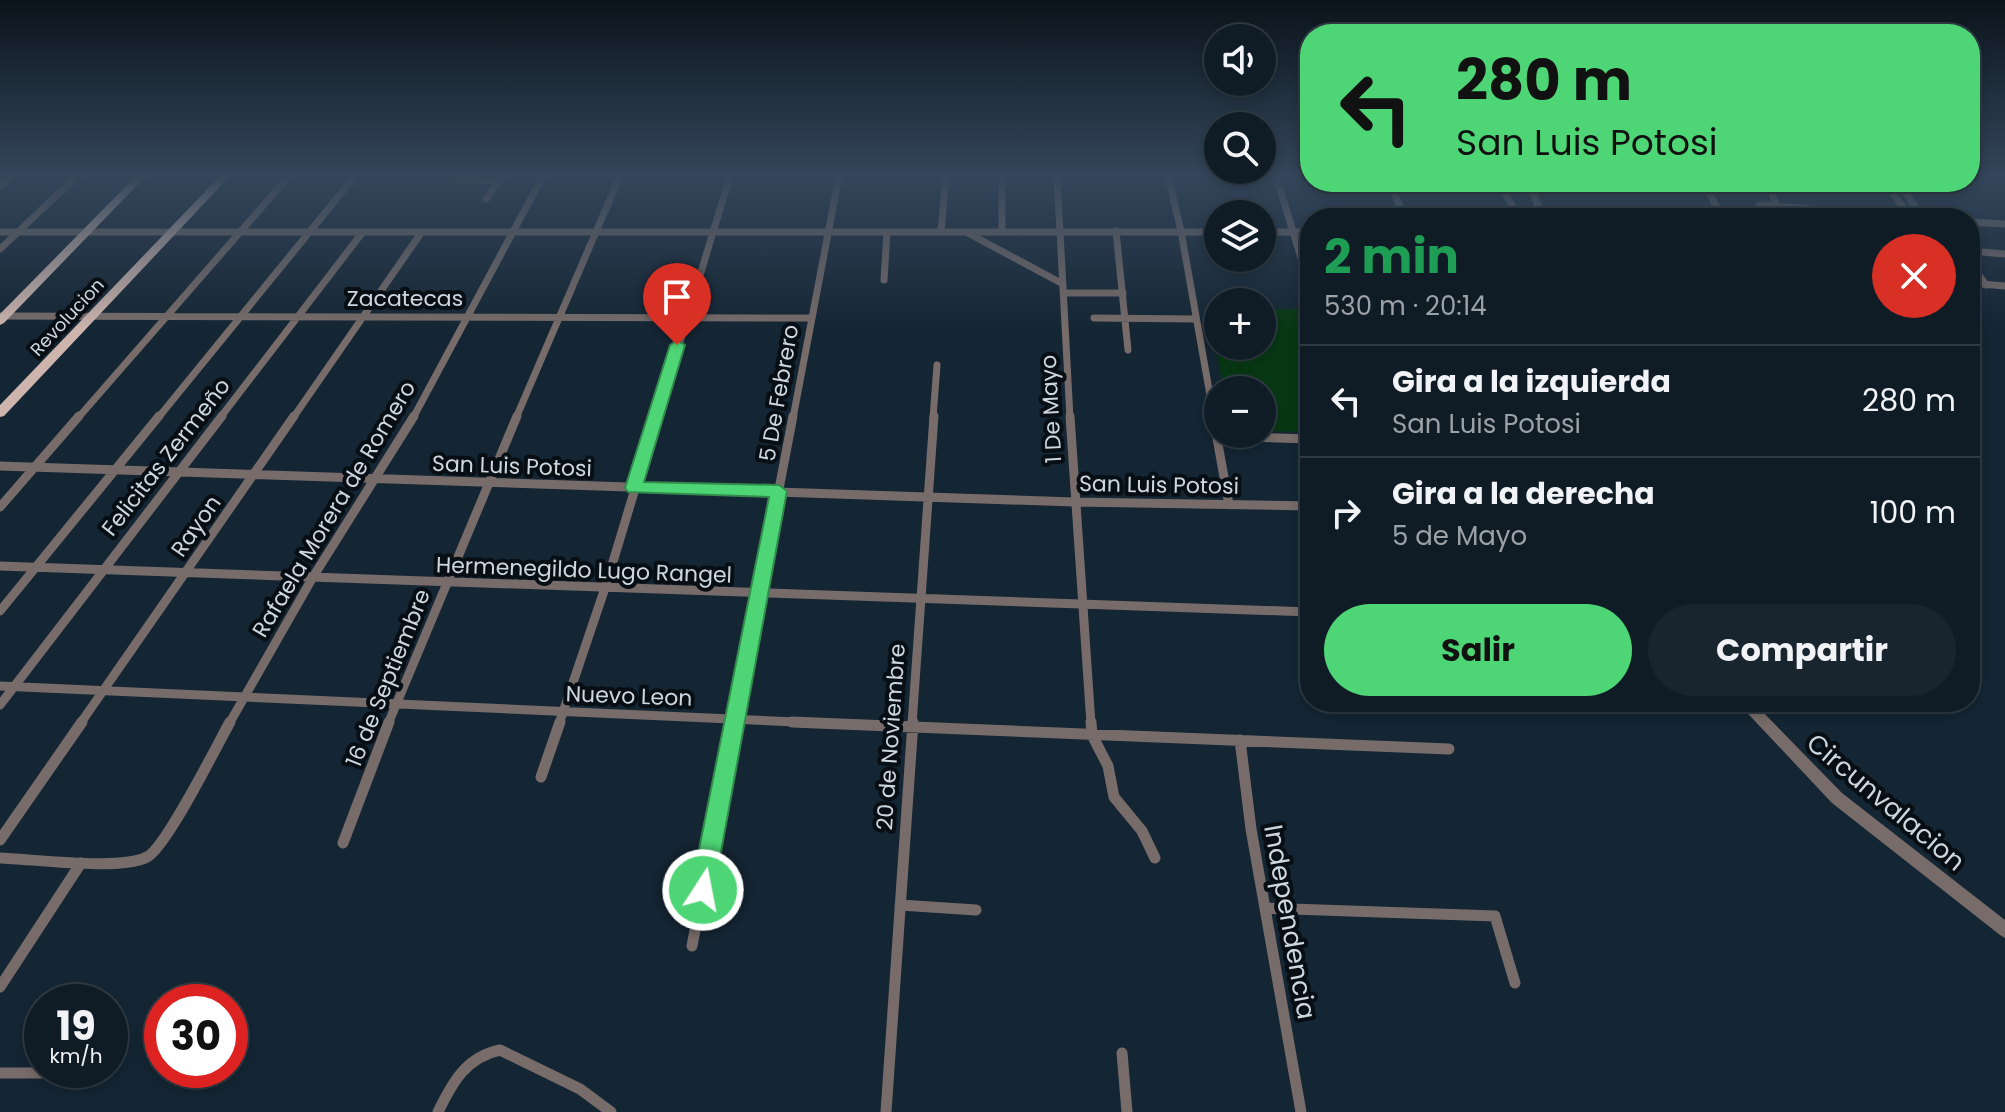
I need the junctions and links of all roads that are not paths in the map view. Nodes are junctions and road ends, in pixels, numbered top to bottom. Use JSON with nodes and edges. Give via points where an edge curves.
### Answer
{"nodes":[{"id":1,"x":22,"y":228,"type":"edge"},
{"id":2,"x":89,"y":228,"type":"edge"},
{"id":3,"x":176,"y":228,"type":"edge"},
{"id":4,"x":245,"y":228,"type":"edge"},
{"id":5,"x":313,"y":228,"type":"edge"},
{"id":6,"x":517,"y":228,"type":"edge"},
{"id":7,"x":598,"y":228,"type":"edge"},
{"id":8,"x":712,"y":228,"type":"edge"},
{"id":9,"x":830,"y":228,"type":"edge"},
{"id":10,"x":941,"y":228,"type":"edge"},
{"id":11,"x":1002,"y":228,"type":"edge"},
{"id":12,"x":1061,"y":228,"type":"edge"},
{"id":13,"x":1180,"y":228,"type":"edge"},
{"id":14,"x":1293,"y":228,"type":"edge"},
{"id":15,"x":86,"y":231,"type":"junction"},
{"id":16,"x":1116,"y":231,"type":"junction"},
{"id":17,"x":1181,"y":231,"type":"junction"},
{"id":18,"x":0,"y":232,"type":"edge"},
{"id":19,"x":18,"y":232,"type":"junction"},
{"id":20,"x":172,"y":232,"type":"junction"},
{"id":21,"x":241,"y":232,"type":"junction"},
{"id":22,"x":310,"y":232,"type":"junction"},
{"id":23,"x":711,"y":232,"type":"junction"},
{"id":24,"x":829,"y":232,"type":"junction"},
{"id":25,"x":887,"y":232,"type":"junction"},
{"id":26,"x":941,"y":232,"type":"junction"},
{"id":27,"x":966,"y":232,"type":"junction"},
{"id":28,"x":1002,"y":232,"type":"junction"},
{"id":29,"x":1061,"y":232,"type":"junction"},
{"id":30,"x":1204,"y":232,"type":"edge"},
{"id":31,"x":1276,"y":232,"type":"edge"},
{"id":32,"x":1294,"y":232,"type":"junction"},
{"id":33,"x":1300,"y":232,"type":"edge"},
{"id":34,"x":362,"y":233,"type":"junction"},
{"id":35,"x":421,"y":233,"type":"junction"},
{"id":36,"x":514,"y":233,"type":"junction"},
{"id":37,"x":596,"y":233,"type":"junction"},
{"id":38,"x":0,"y":249,"type":"edge"},
{"id":39,"x":1980,"y":252,"type":"edge"},
{"id":40,"x":1300,"y":253,"type":"edge"},
{"id":41,"x":2005,"y":254,"type":"edge"},
{"id":42,"x":1980,"y":277,"type":"edge"},
{"id":43,"x":884,"y":280,"type":"dead end"},
{"id":44,"x":1980,"y":284,"type":"edge"},
{"id":45,"x":1986,"y":285,"type":"junction"},
{"id":46,"x":2005,"y":286,"type":"edge"},
{"id":47,"x":1064,"y":289,"type":"junction"},
{"id":48,"x":1123,"y":293,"type":"junction"},
{"id":49,"x":92,"y":316,"type":"junction"},
{"id":50,"x":169,"y":316,"type":"junction"},
{"id":51,"x":364,"y":316,"type":"junction"},
{"id":52,"x":470,"y":316,"type":"junction"},
{"id":53,"x":560,"y":316,"type":"junction"},
{"id":54,"x":2,"y":317,"type":"edge"},
{"id":55,"x":241,"y":317,"type":"junction"},
{"id":56,"x":297,"y":317,"type":"junction"},
{"id":57,"x":686,"y":317,"type":"junction"},
{"id":58,"x":810,"y":318,"type":"junction"},
{"id":59,"x":1094,"y":318,"type":"dead end"},
{"id":60,"x":1126,"y":319,"type":"junction"},
{"id":61,"x":1196,"y":319,"type":"junction"},
{"id":62,"x":1128,"y":350,"type":"dead end"},
{"id":63,"x":937,"y":365,"type":"dead end"},
{"id":64,"x":1206,"y":376,"type":"edge"},
{"id":65,"x":0,"y":413,"type":"edge"},
{"id":66,"x":1276,"y":438,"type":"edge"},
{"id":67,"x":1300,"y":439,"type":"edge"},
{"id":68,"x":1219,"y":448,"type":"edge"},
{"id":69,"x":0,"y":466,"type":"edge"},
{"id":70,"x":36,"y":467,"type":"junction"},
{"id":71,"x":116,"y":471,"type":"junction"},
{"id":72,"x":176,"y":473,"type":"junction"},
{"id":73,"x":253,"y":476,"type":"junction"},
{"id":74,"x":372,"y":480,"type":"junction"},
{"id":75,"x":489,"y":483,"type":"junction"},
{"id":76,"x":634,"y":488,"type":"junction"},
{"id":77,"x":779,"y":491,"type":"junction"},
{"id":78,"x":928,"y":497,"type":"junction"},
{"id":79,"x":1074,"y":502,"type":"junction"},
{"id":80,"x":1229,"y":505,"type":"junction"},
{"id":81,"x":1300,"y":506,"type":"edge"},
{"id":82,"x":0,"y":507,"type":"edge"},
{"id":83,"x":0,"y":566,"type":"edge"},
{"id":84,"x":36,"y":567,"type":"junction"},
{"id":85,"x":102,"y":568,"type":"junction"},
{"id":86,"x":186,"y":571,"type":"junction"},
{"id":87,"x":313,"y":577,"type":"junction"},
{"id":88,"x":447,"y":583,"type":"junction"},
{"id":89,"x":606,"y":585,"type":"junction"},
{"id":90,"x":761,"y":595,"type":"junction"},
{"id":91,"x":919,"y":600,"type":"junction"},
{"id":92,"x":1085,"y":604,"type":"junction"},
{"id":93,"x":0,"y":611,"type":"edge"},
{"id":94,"x":1300,"y":612,"type":"edge"},
{"id":95,"x":0,"y":686,"type":"edge"},
{"id":96,"x":14,"y":686,"type":"junction"},
{"id":97,"x":104,"y":690,"type":"junction"},
{"id":98,"x":244,"y":697,"type":"junction"},
{"id":99,"x":0,"y":705,"type":"edge"},
{"id":100,"x":392,"y":706,"type":"junction"},
{"id":101,"x":1754,"y":712,"type":"edge"},
{"id":102,"x":563,"y":714,"type":"junction"},
{"id":103,"x":735,"y":721,"type":"junction"},
{"id":104,"x":912,"y":727,"type":"junction"},
{"id":105,"x":1092,"y":735,"type":"junction"},
{"id":106,"x":1240,"y":740,"type":"junction"},
{"id":107,"x":1449,"y":749,"type":"dead end"},
{"id":108,"x":541,"y":777,"type":"dead end"},
{"id":109,"x":0,"y":840,"type":"edge"},
{"id":110,"x":343,"y":843,"type":"dead end"},
{"id":111,"x":0,"y":858,"type":"edge"},
{"id":112,"x":1155,"y":858,"type":"dead end"},
{"id":113,"x":81,"y":863,"type":"junction"},
{"id":114,"x":900,"y":905,"type":"junction"},
{"id":115,"x":1265,"y":908,"type":"junction"},
{"id":116,"x":976,"y":910,"type":"dead end"},
{"id":117,"x":2005,"y":930,"type":"edge"},
{"id":118,"x":692,"y":946,"type":"dead end"},
{"id":119,"x":1515,"y":983,"type":"dead end"},
{"id":120,"x":0,"y":987,"type":"edge"},
{"id":121,"x":1122,"y":1053,"type":"dead end"},
{"id":122,"x":0,"y":1073,"type":"edge"},
{"id":123,"x":24,"y":1073,"type":"edge"},
{"id":124,"x":438,"y":1112,"type":"edge"},
{"id":125,"x":611,"y":1112,"type":"edge"},
{"id":126,"x":886,"y":1112,"type":"edge"},
{"id":127,"x":1127,"y":1112,"type":"edge"},
{"id":128,"x":1301,"y":1112,"type":"edge"}],
"edges":[{"from":1,"to":19,"type":"street"},
{"from":2,"to":15,"type":"main road"},
{"from":3,"to":20,"type":"main road","name":"Revolucion"},
{"from":4,"to":21,"type":"street"},
{"from":5,"to":22,"type":"street"},
{"from":6,"to":36,"type":"street","name":"Rafaela Morera de Romero"},
{"from":7,"to":37,"type":"street","name":"16 de Septiembre"},
{"from":8,"to":23,"type":"street"},
{"from":9,"to":24,"type":"street","name":"5 De Febrero"},
{"from":10,"to":26,"type":"street"},
{"from":11,"to":28,"type":"street"},
{"from":12,"to":29,"type":"street","name":"1 De Mayo"},
{"from":13,"to":17,"type":"street"},
{"from":14,"to":32,"type":"street"},
{"from":15,"to":19,"type":"street"},
{"from":15,"to":20,"type":"street"},
{"from":15,"to":54,"type":"main road"},
{"from":16,"to":17,"type":"street"},
{"from":16,"to":29,"type":"street"},
{"from":16,"to":48,"type":"street"},
{"from":17,"to":30,"type":"street"},
{"from":17,"to":61,"type":"street"},
{"from":18,"to":19,"type":"street"},
{"from":19,"to":38,"type":"street"},
{"from":20,"to":21,"type":"street"},
{"from":20,"to":49,"type":"main road","name":"Revolucion"},
{"from":21,"to":22,"type":"street"},
{"from":21,"to":50,"type":"street"},
{"from":22,"to":34,"type":"street"},
{"from":22,"to":55,"type":"street"},
{"from":23,"to":24,"type":"street"},
{"from":23,"to":37,"type":"street"},
{"from":23,"to":57,"type":"street"},
{"from":24,"to":25,"type":"street"},
{"from":24,"to":58,"type":"street","name":"5 De Febrero"},
{"from":25,"to":26,"type":"street"},
{"from":25,"to":43,"type":"street"},
{"from":26,"to":27,"type":"street"},
{"from":27,"to":28,"type":"street"},
{"from":27,"to":47,"type":"street"},
{"from":28,"to":29,"type":"street"},
{"from":29,"to":47,"type":"street","name":"1 De Mayo"},
{"from":31,"to":32,"type":"street"},
{"from":32,"to":33,"type":"street"},
{"from":32,"to":40,"type":"street"},
{"from":34,"to":35,"type":"street"},
{"from":34,"to":56,"type":"street","name":"Felicitas Zermeño"},
{"from":35,"to":36,"type":"street"},
{"from":35,"to":51,"type":"street","name":"Rayon"},
{"from":36,"to":37,"type":"street"},
{"from":36,"to":52,"type":"street","name":"Rafaela Morera de Romero"},
{"from":37,"to":53,"type":"street","name":"16 de Septiembre"},
{"from":39,"to":41,"type":"street"},
{"from":42,"to":45,"type":"street"},
{"from":44,"to":45,"type":"street"},
{"from":45,"to":46,"type":"street"},
{"from":47,"to":48,"type":"street"},
{"from":47,"to":79,"type":"street","name":"1 De Mayo"},
{"from":48,"to":60,"type":"street"},
{"from":49,"to":50,"type":"street","name":"Zacatecas"},
{"from":49,"to":54,"type":"street","name":"Zacatecas"},
{"from":49,"to":65,"type":"main road","name":"Revolucion"},
{"from":50,"to":55,"type":"street","name":"Zacatecas"},
{"from":50,"to":70,"type":"street"},
{"from":51,"to":52,"type":"street","name":"Zacatecas"},
{"from":51,"to":56,"type":"street","name":"Zacatecas"},
{"from":51,"to":73,"type":"street","name":"Rayon"},
{"from":52,"to":53,"type":"street","name":"Zacatecas"},
{"from":52,"to":74,"type":"street","name":"Rafaela Morera de Romero"},
{"from":53,"to":57,"type":"street","name":"Zacatecas"},
{"from":53,"to":75,"type":"street","name":"16 de Septiembre"},
{"from":55,"to":56,"type":"street","name":"Zacatecas"},
{"from":55,"to":71,"type":"street"},
{"from":56,"to":72,"type":"street","name":"Felicitas Zermeño"},
{"from":57,"to":58,"type":"street","name":"Zacatecas"},
{"from":57,"to":76,"type":"street"},
{"from":58,"to":77,"type":"street","name":"5 De Febrero"},
{"from":59,"to":60,"type":"street"},
{"from":60,"to":61,"type":"street"},
{"from":60,"to":62,"type":"street"},
{"from":61,"to":64,"type":"street"},
{"from":63,"to":78,"type":"street","name":"20 de Noviembre"},
{"from":66,"to":67,"type":"street"},
{"from":68,"to":80,"type":"street"},
{"from":69,"to":70,"type":"street","name":"San Luis Potosi"},
{"from":70,"to":71,"type":"street","name":"San Luis Potosi"},
{"from":70,"to":82,"type":"street"},
{"from":71,"to":72,"type":"street","name":"San Luis Potosi"},
{"from":71,"to":84,"type":"street"},
{"from":72,"to":73,"type":"street","name":"San Luis Potosi"},
{"from":72,"to":85,"type":"street","name":"Felicitas Zermeño"},
{"from":73,"to":74,"type":"street","name":"San Luis Potosi"},
{"from":73,"to":86,"type":"street","name":"Rayon"},
{"from":74,"to":75,"type":"street","name":"San Luis Potosi"},
{"from":74,"to":87,"type":"street","name":"Rafaela Morera de Romero"},
{"from":75,"to":76,"type":"street","name":"San Luis Potosi"},
{"from":75,"to":88,"type":"street","name":"16 de Septiembre"},
{"from":76,"to":77,"type":"street","name":"San Luis Potosi"},
{"from":76,"to":89,"type":"street"},
{"from":77,"to":78,"type":"street","name":"San Luis Potosi"},
{"from":77,"to":90,"type":"street","name":"5 De Febrero"},
{"from":78,"to":79,"type":"street","name":"San Luis Potosi"},
{"from":78,"to":91,"type":"street","name":"20 de Noviembre"},
{"from":79,"to":80,"type":"street","name":"San Luis Potosi"},
{"from":79,"to":92,"type":"street","name":"1 De Mayo"},
{"from":80,"to":81,"type":"street","name":"San Luis Potosi"},
{"from":83,"to":84,"type":"street","name":"Hermenegildo Lugo Rangel"},
{"from":84,"to":85,"type":"street","name":"Hermenegildo Lugo Rangel"},
{"from":84,"to":93,"type":"street"},
{"from":85,"to":86,"type":"street","name":"Hermenegildo Lugo Rangel"},
{"from":85,"to":96,"type":"street","name":"Felicitas Zermeño"},
{"from":86,"to":87,"type":"street","name":"Hermenegildo Lugo Rangel"},
{"from":86,"to":97,"type":"street","name":"Rayon"},
{"from":87,"to":88,"type":"street","name":"Hermenegildo Lugo Rangel"},
{"from":87,"to":98,"type":"street","name":"Rafaela Morera de Romero"},
{"from":88,"to":89,"type":"street","name":"Hermenegildo Lugo Rangel"},
{"from":88,"to":100,"type":"street","name":"16 de Septiembre"},
{"from":89,"to":90,"type":"street","name":"Hermenegildo Lugo Rangel"},
{"from":89,"to":102,"type":"street"},
{"from":90,"to":91,"type":"street","name":"Hermenegildo Lugo Rangel"},
{"from":90,"to":103,"type":"street","name":"5 De Febrero"},
{"from":91,"to":92,"type":"street","name":"Hermenegildo Lugo Rangel"},
{"from":91,"to":104,"type":"street","name":"20 de Noviembre"},
{"from":92,"to":94,"type":"street","name":"Hermenegildo Lugo Rangel"},
{"from":92,"to":105,"type":"street","name":"1 De Mayo"},
{"from":95,"to":96,"type":"street","name":"Nuevo Leon"},
{"from":96,"to":97,"type":"street","name":"Nuevo Leon"},
{"from":96,"to":99,"type":"street","name":"Felicitas Zermeño"},
{"from":97,"to":98,"type":"street","name":"Nuevo Leon"},
{"from":97,"to":109,"type":"street","name":"Rayon"},
{"from":98,"to":100,"type":"street","name":"Nuevo Leon"},
{"from":98,"to":113,"type":"street","name":"Rafaela Morera de Romero","via":[[163,840],[148,857]]},
{"from":100,"to":102,"type":"street","name":"Nuevo Leon"},
{"from":100,"to":110,"type":"street","name":"16 de Septiembre"},
{"from":101,"to":117,"type":"street","name":"Circunvalacion","via":[[1837,798]]},
{"from":102,"to":103,"type":"street","name":"Nuevo Leon"},
{"from":102,"to":108,"type":"street"},
{"from":103,"to":104,"type":"street","name":"Nuevo Leon"},
{"from":103,"to":118,"type":"street","name":"5 De Febrero"},
{"from":104,"to":105,"type":"street","name":"Nuevo Leon"},
{"from":104,"to":114,"type":"street","name":"20 de Noviembre"},
{"from":105,"to":106,"type":"street","name":"Nuevo Leon"},
{"from":105,"to":112,"type":"street","via":[[1108,766],[1114,797],[1142,831]]},
{"from":106,"to":107,"type":"street","name":"Nuevo Leon"},
{"from":106,"to":115,"type":"street","name":"Independencia"},
{"from":111,"to":113,"type":"street"},
{"from":113,"to":120,"type":"street"},
{"from":114,"to":116,"type":"street"},
{"from":114,"to":126,"type":"street","name":"20 de Noviembre"},
{"from":115,"to":119,"type":"street","via":[[1495,916]]},
{"from":115,"to":128,"type":"street","name":"Independencia"},
{"from":121,"to":127,"type":"street"},
{"from":122,"to":123,"type":"street"},
{"from":124,"to":125,"type":"street","via":[[472,1061],[500,1050],[580,1089]]}]}
